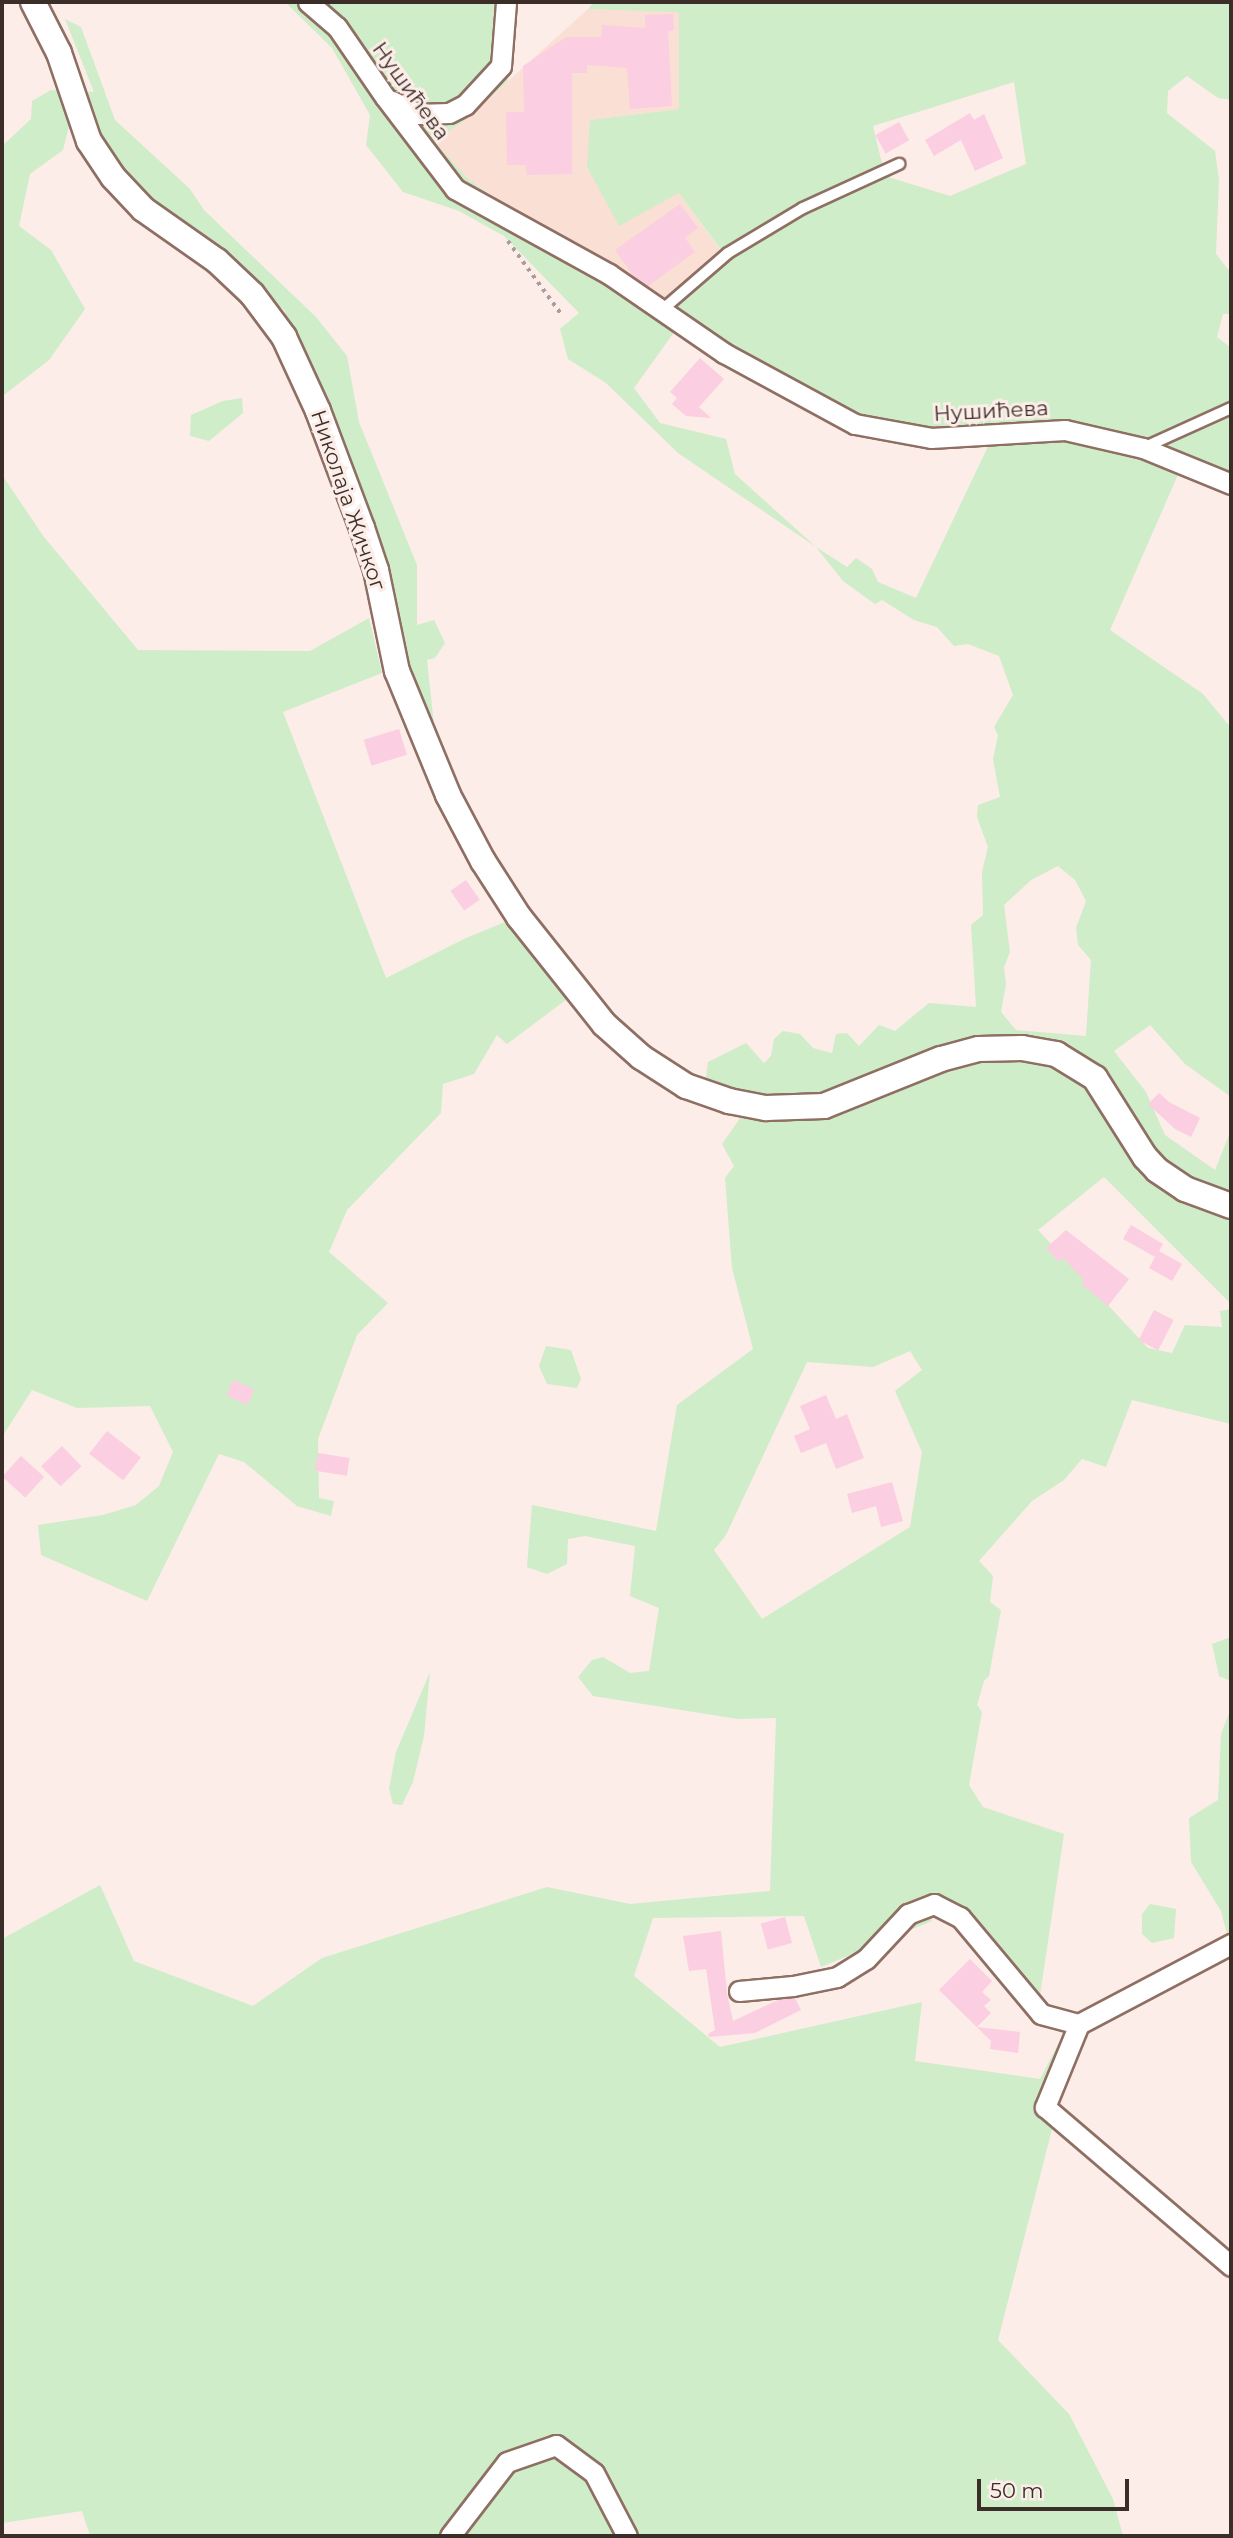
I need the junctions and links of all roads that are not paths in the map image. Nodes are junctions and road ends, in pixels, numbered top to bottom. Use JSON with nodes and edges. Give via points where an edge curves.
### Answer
{"nodes":[{"id":1,"x":33,"y":2,"type":"edge"},
{"id":2,"x":308,"y":2,"type":"edge"},
{"id":3,"x":506,"y":2,"type":"edge"},
{"id":4,"x":385,"y":97,"type":"junction"},
{"id":5,"x":899,"y":164,"type":"dead end"},
{"id":6,"x":662,"y":310,"type":"junction"},
{"id":7,"x":1231,"y":408,"type":"edge"},
{"id":8,"x":1143,"y":448,"type":"junction"},
{"id":9,"x":1231,"y":484,"type":"edge"},
{"id":10,"x":1231,"y":1206,"type":"edge"},
{"id":11,"x":1231,"y":1944,"type":"edge"},
{"id":12,"x":739,"y":1991,"type":"dead end"},
{"id":13,"x":1079,"y":2024,"type":"junction"},
{"id":14,"x":1231,"y":2266,"type":"edge"},
{"id":15,"x":450,"y":2536,"type":"edge"},
{"id":16,"x":627,"y":2536,"type":"edge"}],
"edges":[{"from":1,"to":10,"type":"street","name":"Николаја Жичког","via":[[59,53],[89,141],[113,177],[143,209],[217,261],[252,294],[284,337],[362,528],[376,570],[397,671],[452,804],[519,917],[604,1024],[641,1057],[686,1086],[729,1101],[776,1108],[824,1106],[932,1062],[979,1049],[1022,1048],[1056,1054],[1095,1078],[1157,1170],[1185,1189]]},
{"from":2,"to":4,"type":"street","name":"Нушићева","via":[[337,27]]},
{"from":3,"to":4,"type":"street","via":[[501,66],[465,105],[449,113],[417,114]]},
{"from":4,"to":6,"type":"street","name":"Нушићева","via":[[455,188],[609,274]]},
{"from":5,"to":6,"type":"lane","via":[[803,208],[728,253]]},
{"from":6,"to":8,"type":"street","name":"Нушићева","via":[[724,353],[855,424],[931,438],[1065,430]]},
{"from":7,"to":8,"type":"lane"},
{"from":8,"to":9,"type":"street","name":"Нушићева"},
{"from":11,"to":13,"type":"street"},
{"from":12,"to":13,"type":"street","via":[[837,1977],[866,1959],[908,1914],[934,1904],[960,1917],[1041,2014]]},
{"from":13,"to":14,"type":"street","via":[[1045,2107]]},
{"from":15,"to":16,"type":"street","via":[[507,2462],[556,2445],[594,2473]]}]}
